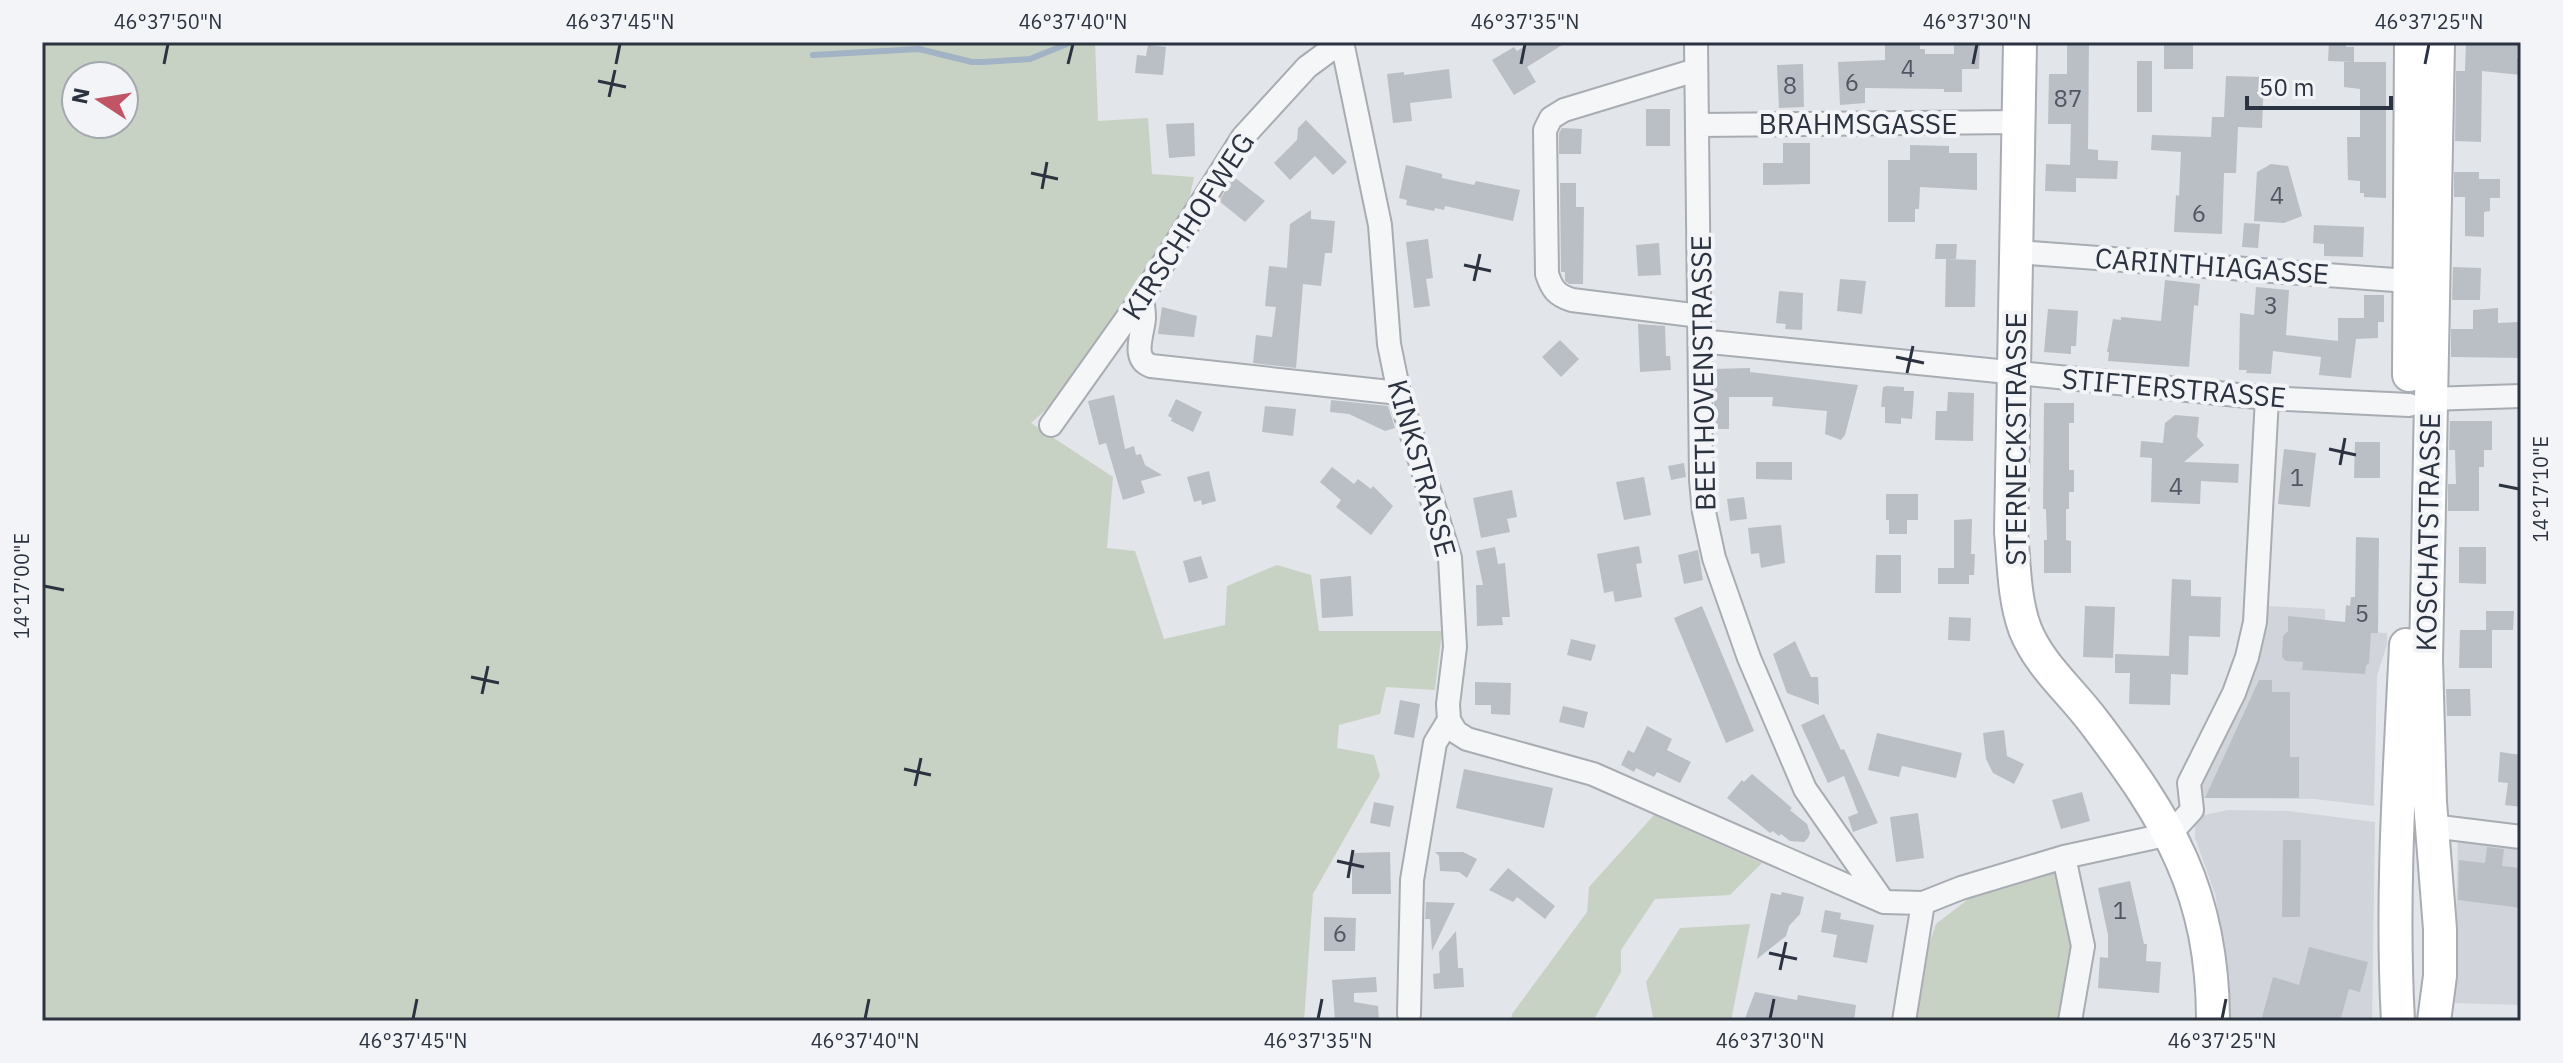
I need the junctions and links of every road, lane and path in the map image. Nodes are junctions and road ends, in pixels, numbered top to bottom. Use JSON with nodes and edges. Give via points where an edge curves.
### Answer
{"nodes":[{"id":1,"x":1342,"y":42,"type":"edge"},
{"id":2,"x":1696,"y":42,"type":"edge"},
{"id":3,"x":2020,"y":42,"type":"edge"},
{"id":4,"x":2411,"y":42,"type":"edge"},
{"id":5,"x":2438,"y":42,"type":"edge"},
{"id":6,"x":1696,"y":70,"type":"junction"},
{"id":7,"x":2019,"y":122,"type":"junction"},
{"id":8,"x":1698,"y":125,"type":"junction"},
{"id":9,"x":2017,"y":252,"type":"junction"},
{"id":10,"x":2408,"y":281,"type":"junction"},
{"id":11,"x":1142,"y":297,"type":"junction"},
{"id":12,"x":1700,"y":316,"type":"junction"},
{"id":13,"x":1700,"y":341,"type":"junction"},
{"id":14,"x":2014,"y":374,"type":"junction"},
{"id":15,"x":1399,"y":393,"type":"junction"},
{"id":16,"x":2521,"y":396,"type":"edge"},
{"id":17,"x":2267,"y":398,"type":"junction"},
{"id":18,"x":2419,"y":402,"type":"junction"},
{"id":19,"x":1051,"y":425,"type":"dead end"},
{"id":20,"x":1449,"y":720,"type":"junction"},
{"id":21,"x":2432,"y":826,"type":"junction"},
{"id":22,"x":2170,"y":834,"type":"junction"},
{"id":23,"x":2396,"y":836,"type":"junction"},
{"id":24,"x":2521,"y":837,"type":"edge"},
{"id":25,"x":2064,"y":857,"type":"junction"},
{"id":26,"x":1884,"y":902,"type":"junction"},
{"id":27,"x":1923,"y":903,"type":"junction"},
{"id":28,"x":2394,"y":956,"type":"junction"},
{"id":29,"x":2440,"y":976,"type":"junction"},
{"id":30,"x":1409,"y":1014,"type":"dead end"},
{"id":31,"x":1904,"y":1021,"type":"edge"},
{"id":32,"x":2070,"y":1021,"type":"edge"},
{"id":33,"x":2213,"y":1021,"type":"edge"},
{"id":34,"x":2398,"y":1021,"type":"edge"},
{"id":35,"x":2434,"y":1021,"type":"edge"}],
"edges":[{"from":1,"to":11,"type":"street","name":"KIRSCHHOFWEG","via":[[1307,67],[1243,137]]},
{"from":1,"to":15,"type":"street","name":"KINKSTRASSE","via":[[1380,225],[1389,344]]},
{"from":2,"to":6,"type":"street","name":"BEETHOVENSTRASSE"},
{"from":3,"to":7,"type":"main road","name":"STERNECKSTRASSE"},
{"from":4,"to":10,"type":"main road","name":"KOSCHATSTRASSE"},
{"from":5,"to":18,"type":"main road","name":"KOSCHATSTRASSE"},
{"from":6,"to":8,"type":"street","name":"BEETHOVENSTRASSE"},
{"from":6,"to":12,"type":"street","via":[[1551,118],[1545,130],[1547,274],[1561,297]]},
{"from":7,"to":8,"type":"street","name":"BRAHMSGASSE"},
{"from":7,"to":9,"type":"main road","name":"STERNECKSTRASSE"},
{"from":8,"to":12,"type":"street","name":"BEETHOVENSTRASSE"},
{"from":9,"to":10,"type":"street","name":"CARINTHIAGASSE"},
{"from":9,"to":14,"type":"main road","name":"STERNECKSTRASSE"},
{"from":10,"to":18,"type":"main road","name":"KOSCHATSTRASSE"},
{"from":11,"to":15,"type":"street","via":[[1144,364]]},
{"from":11,"to":19,"type":"street","name":"KIRSCHHOFWEG"},
{"from":12,"to":13,"type":"street","name":"BEETHOVENSTRASSE"},
{"from":13,"to":14,"type":"street","name":"STIFTERSTRASSE"},
{"from":13,"to":26,"type":"street","name":"BEETHOVENSTRASSE","via":[[1701,480],[1714,558],[1749,658],[1805,789]]},
{"from":14,"to":17,"type":"street","name":"STIFTERSTRASSE"},
{"from":14,"to":22,"type":"main road","name":"STERNECKSTRASSE","via":[[2011,532],[2026,629],[2043,662],[2092,718]]},
{"from":15,"to":20,"type":"street","name":"KINKSTRASSE","via":[[1450,558],[1455,647]]},
{"from":16,"to":18,"type":"street","name":"STIFTERSTRASSE"},
{"from":17,"to":18,"type":"street","name":"STIFTERSTRASSE"},
{"from":17,"to":22,"type":"street","via":[[2255,622],[2234,693],[2189,783],[2192,810]]},
{"from":18,"to":21,"type":"main road","name":"KOSCHATSTRASSE"},
{"from":18,"to":23,"type":"main road","name":"KOSCHATSTRASSE"},
{"from":20,"to":26,"type":"street","via":[[1467,739],[1593,774]]},
{"from":20,"to":30,"type":"street","via":[[1435,743],[1412,880]]},
{"from":21,"to":23,"type":"main road","via":[[2414,826]]},
{"from":21,"to":24,"type":"street"},
{"from":21,"to":29,"type":"main road","name":"KOSCHATSTRASSE"},
{"from":22,"to":25,"type":"street"},
{"from":22,"to":33,"type":"main road","name":"STERNECKSTRASSE","via":[[2205,929]]},
{"from":23,"to":28,"type":"main road","name":"KOSCHATSTRASSE"},
{"from":25,"to":27,"type":"street"},
{"from":25,"to":32,"type":"street","via":[[2083,946]]},
{"from":26,"to":27,"type":"street"},
{"from":27,"to":31,"type":"street"},
{"from":28,"to":29,"type":"main road","via":[[2408,970]]},
{"from":28,"to":34,"type":"main road","name":"KOSCHATSTRASSE"},
{"from":29,"to":35,"type":"main road","name":"KOSCHATSTRASSE"}]}
